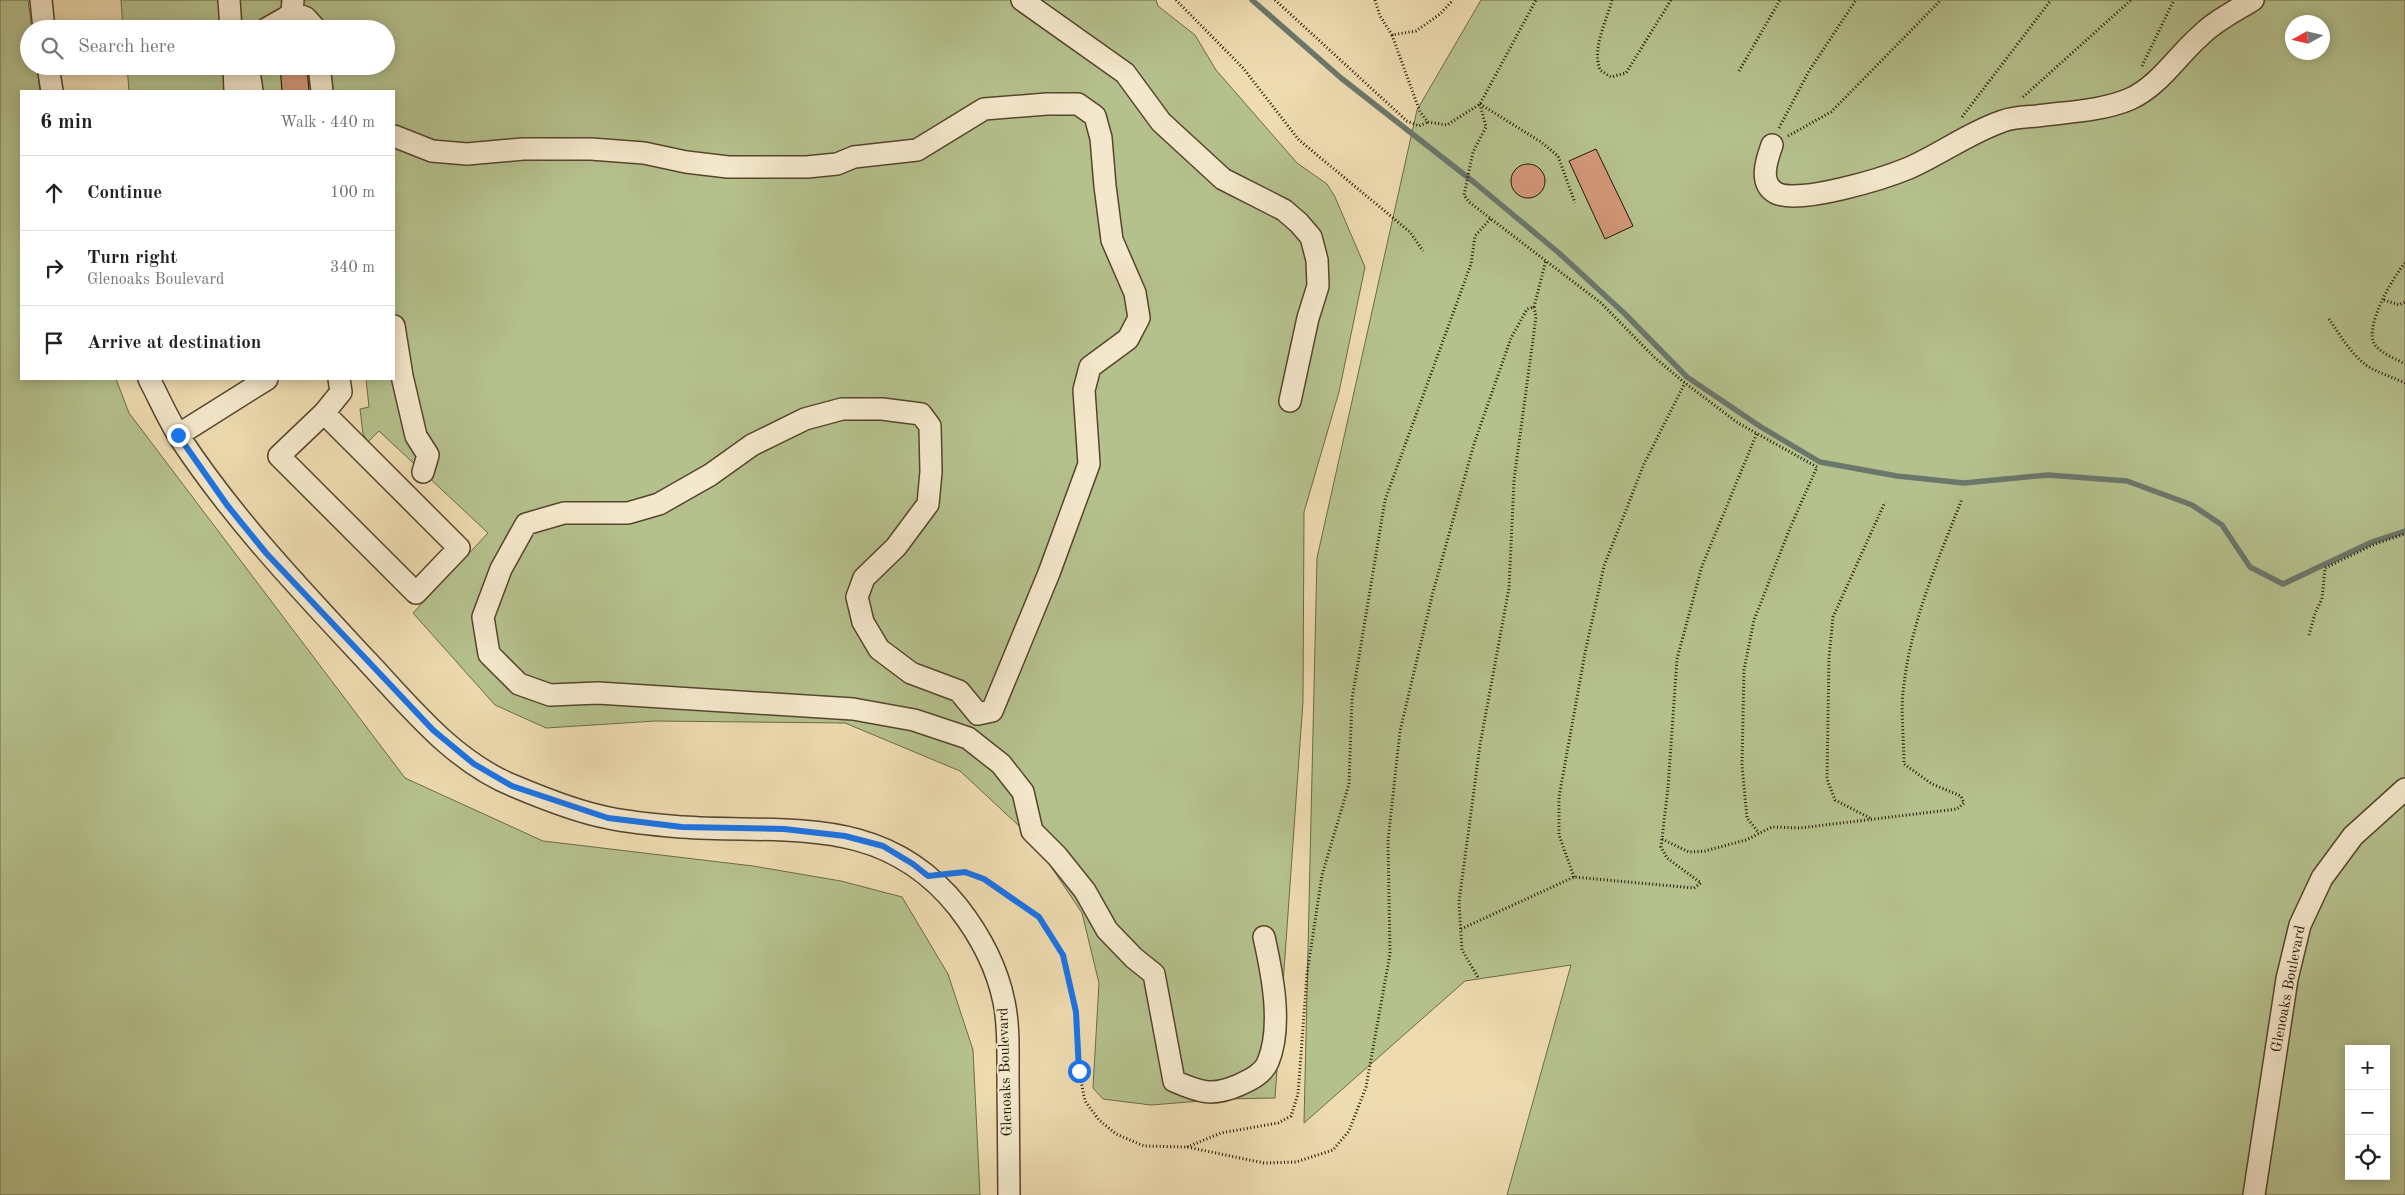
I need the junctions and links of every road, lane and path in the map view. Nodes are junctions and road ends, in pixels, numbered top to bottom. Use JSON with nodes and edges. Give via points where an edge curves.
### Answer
{"nodes":[{"id":1,"x":40,"y":0,"type":"edge"},
{"id":2,"x":1022,"y":0,"type":"edge"},
{"id":3,"x":1176,"y":0,"type":"edge"},
{"id":4,"x":1275,"y":0,"type":"edge"},
{"id":5,"x":1375,"y":0,"type":"edge"},
{"id":6,"x":1453,"y":0,"type":"edge"},
{"id":7,"x":1536,"y":0,"type":"edge"},
{"id":8,"x":1612,"y":0,"type":"edge"},
{"id":9,"x":1671,"y":0,"type":"edge"},
{"id":10,"x":1780,"y":0,"type":"edge"},
{"id":11,"x":1856,"y":0,"type":"edge"},
{"id":12,"x":1941,"y":0,"type":"edge"},
{"id":13,"x":2051,"y":0,"type":"edge"},
{"id":14,"x":2131,"y":0,"type":"edge"},
{"id":15,"x":2174,"y":0,"type":"edge"},
{"id":16,"x":2253,"y":0,"type":"edge"},
{"id":17,"x":292,"y":6,"type":"edge"},
{"id":18,"x":43,"y":20,"type":"edge"},
{"id":19,"x":283,"y":20,"type":"edge"},
{"id":20,"x":308,"y":20,"type":"edge"},
{"id":21,"x":1392,"y":35,"type":"junction"},
{"id":22,"x":1739,"y":72,"type":"dead end"},
{"id":23,"x":2138,"y":73,"type":"dead end"},
{"id":24,"x":49,"y":75,"type":"edge"},
{"id":25,"x":234,"y":75,"type":"edge"},
{"id":26,"x":249,"y":75,"type":"edge"},
{"id":27,"x":320,"y":75,"type":"edge"},
{"id":28,"x":52,"y":90,"type":"edge"},
{"id":29,"x":235,"y":90,"type":"edge"},
{"id":30,"x":252,"y":90,"type":"edge"},
{"id":31,"x":322,"y":90,"type":"edge"},
{"id":32,"x":2021,"y":98,"type":"dead end"},
{"id":33,"x":1480,"y":104,"type":"junction"},
{"id":34,"x":1428,"y":122,"type":"junction"},
{"id":35,"x":1956,"y":124,"type":"dead end"},
{"id":36,"x":395,"y":136,"type":"edge"},
{"id":37,"x":1772,"y":145,"type":"junction"},
{"id":38,"x":1575,"y":203,"type":"dead end"},
{"id":39,"x":1491,"y":218,"type":"junction"},
{"id":40,"x":1423,"y":251,"type":"dead end"},
{"id":41,"x":1546,"y":260,"type":"junction"},
{"id":42,"x":2405,"y":263,"type":"edge"},
{"id":43,"x":2384,"y":300,"type":"junction"},
{"id":44,"x":2405,"y":302,"type":"edge"},
{"id":45,"x":1534,"y":307,"type":"junction"},
{"id":46,"x":2329,"y":320,"type":"dead end"},
{"id":47,"x":395,"y":332,"type":"edge"},
{"id":48,"x":2405,"y":364,"type":"edge"},
{"id":49,"x":150,"y":380,"type":"edge"},
{"id":50,"x":265,"y":380,"type":"edge"},
{"id":51,"x":339,"y":380,"type":"edge"},
{"id":52,"x":1685,"y":383,"type":"junction"},
{"id":53,"x":2405,"y":383,"type":"edge"},
{"id":54,"x":1290,"y":401,"type":"dead end"},
{"id":55,"x":324,"y":413,"type":"junction"},
{"id":56,"x":1757,"y":433,"type":"junction"},
{"id":57,"x":178,"y":435,"type":"junction"},
{"id":58,"x":424,"y":472,"type":"dead end"},
{"id":59,"x":1962,"y":499,"type":"dead end"},
{"id":60,"x":1885,"y":502,"type":"dead end"},
{"id":61,"x":2405,"y":534,"type":"edge"},
{"id":62,"x":2309,"y":636,"type":"dead end"},
{"id":63,"x":2405,"y":789,"type":"edge"},
{"id":64,"x":1870,"y":818,"type":"junction"},
{"id":65,"x":1759,"y":833,"type":"junction"},
{"id":66,"x":1662,"y":839,"type":"junction"},
{"id":67,"x":928,"y":876,"type":"junction"},
{"id":68,"x":1574,"y":877,"type":"junction"},
{"id":69,"x":1461,"y":929,"type":"junction"},
{"id":70,"x":1264,"y":937,"type":"dead end"},
{"id":71,"x":1479,"y":979,"type":"dead end"},
{"id":72,"x":1187,"y":1147,"type":"junction"},
{"id":73,"x":1009,"y":1195,"type":"edge"},
{"id":74,"x":2254,"y":1195,"type":"edge"}],
"edges":[{"from":1,"to":18,"type":"street"},
{"from":2,"to":54,"type":"street","via":[[1125,73],[1161,122],[1223,179],[1284,210],[1311,237],[1317,260],[1318,286]]},
{"from":3,"to":40,"type":"path","via":[[1243,68],[1299,140],[1410,232]]},
{"from":4,"to":34,"type":"path","via":[[1407,121],[1419,126]]},
{"from":5,"to":21,"type":"path"},
{"from":6,"to":21,"type":"path","via":[[1416,31]]},
{"from":7,"to":33,"type":"path"},
{"from":8,"to":9,"type":"path","via":[[1596,59],[1600,70],[1611,77],[1626,72]]},
{"from":10,"to":22,"type":"path"},
{"from":11,"to":37,"type":"path","via":[[1808,71]]},
{"from":12,"to":37,"type":"path","via":[[1831,112]]},
{"from":13,"to":35,"type":"path"},
{"from":14,"to":32,"type":"path"},
{"from":15,"to":23,"type":"path"},
{"from":16,"to":37,"type":"street","via":[[2201,34],[2149,86],[2130,99],[2100,107],[2005,120],[1907,168],[1869,181],[1796,196],[1776,193],[1767,183],[1765,166]]},
{"from":17,"to":19,"type":"street"},
{"from":17,"to":20,"type":"street"},
{"from":21,"to":34,"type":"path","via":[[1420,112]]},
{"from":24,"to":28,"type":"street"},
{"from":25,"to":29,"type":"street"},
{"from":26,"to":30,"type":"street"},
{"from":27,"to":31,"type":"street"},
{"from":33,"to":34,"type":"path","via":[[1448,125]]},
{"from":33,"to":38,"type":"path","via":[[1558,156]]},
{"from":33,"to":39,"type":"path","via":[[1486,127],[1473,152],[1464,195]]},
{"from":36,"to":70,"type":"street","via":[[432,151],[467,154],[591,148],[728,167],[806,166],[837,164],[854,156],[916,150],[984,109],[1078,104],[1095,116],[1102,138],[1112,240],[1135,293],[1139,318],[1128,340],[1090,366],[1084,390],[1089,464],[1049,573],[992,711],[978,714],[959,691],[911,673],[879,649],[863,622],[857,597],[864,578],[896,547],[928,504],[930,426],[921,414],[906,412],[842,409],[805,419],[752,445],[659,504],[628,513],[564,513],[526,524],[500,569],[483,617],[489,654],[519,684],[550,695],[598,693],[853,709],[914,720],[968,738],[1001,764],[1023,792],[1032,831],[1085,891],[1107,930],[1154,974],[1174,1081],[1200,1093],[1230,1089],[1255,1078],[1268,1063],[1275,1034],[1272,972]]},
{"from":39,"to":41,"type":"path"},
{"from":39,"to":72,"type":"path","via":[[1475,236],[1471,264],[1385,500],[1352,698],[1349,784],[1322,875],[1307,974],[1298,1094],[1291,1116],[1278,1123],[1221,1133]]},
{"from":41,"to":45,"type":"path"},
{"from":41,"to":52,"type":"path","via":[[1601,303],[1654,357]]},
{"from":42,"to":43,"type":"path","via":[[2389,286]]},
{"from":43,"to":44,"type":"path","via":[[2399,305]]},
{"from":43,"to":48,"type":"path","via":[[2372,328],[2372,339],[2380,349]]},
{"from":45,"to":69,"type":"path","via":[[1536,317],[1514,480],[1508,588],[1480,745],[1459,902]]},
{"from":45,"to":72,"type":"path","via":[[1527,309],[1512,338],[1474,444],[1433,592],[1400,731],[1388,841],[1390,954],[1366,1088],[1349,1131],[1333,1150],[1296,1162],[1264,1162]]},
{"from":46,"to":53,"type":"path","via":[[2365,364]]},
{"from":47,"to":58,"type":"street","via":[[416,436],[428,455]]},
{"from":49,"to":57,"type":"street","name":"Glenoaks Boulevard"},
{"from":50,"to":57,"type":"street"},
{"from":51,"to":55,"type":"street","via":[[341,392]]},
{"from":52,"to":56,"type":"path","via":[[1738,423]]},
{"from":52,"to":68,"type":"path","via":[[1644,464],[1604,566],[1559,797],[1558,834]]},
{"from":55,"to":55,"type":"street","via":[[459,548],[416,593],[279,456]]},
{"from":56,"to":65,"type":"path","via":[[1817,466],[1754,620],[1744,670],[1742,765],[1746,809],[1747,818]]},
{"from":56,"to":66,"type":"path","via":[[1702,566],[1677,659]]},
{"from":57,"to":67,"type":"street","name":"Glenoaks Boulevard","via":[[227,505],[266,553],[433,730],[474,764],[512,786],[608,818],[682,827],[784,829],[845,836],[883,846]]},
{"from":59,"to":64,"type":"path","via":[[1926,590],[1903,686],[1904,764],[1932,784],[1961,796],[1964,803],[1957,809]]},
{"from":60,"to":64,"type":"path","via":[[1833,617],[1829,658],[1827,779],[1835,800]]},
{"from":61,"to":62,"type":"path","via":[[2375,544],[2325,568],[2322,599]]},
{"from":63,"to":74,"type":"street","name":"Glenoaks Boulevard","via":[[2353,836],[2322,878],[2300,925],[2287,979]]},
{"from":64,"to":65,"type":"path","via":[[1800,828],[1772,826]]},
{"from":65,"to":66,"type":"path","via":[[1746,840],[1689,852]]},
{"from":66,"to":68,"type":"path","via":[[1661,847],[1667,858],[1701,883],[1694,888]]},
{"from":67,"to":72,"type":"path","via":[[965,872],[984,879],[1039,917],[1063,955],[1076,1012],[1079,1071],[1085,1101],[1099,1120],[1116,1134],[1144,1146]]},
{"from":67,"to":73,"type":"street","name":"Glenoaks Boulevard","via":[[944,889],[972,925],[993,966],[1004,1002],[1008,1056]]},
{"from":68,"to":69,"type":"path"},
{"from":69,"to":71,"type":"path","via":[[1462,950]]}]}
